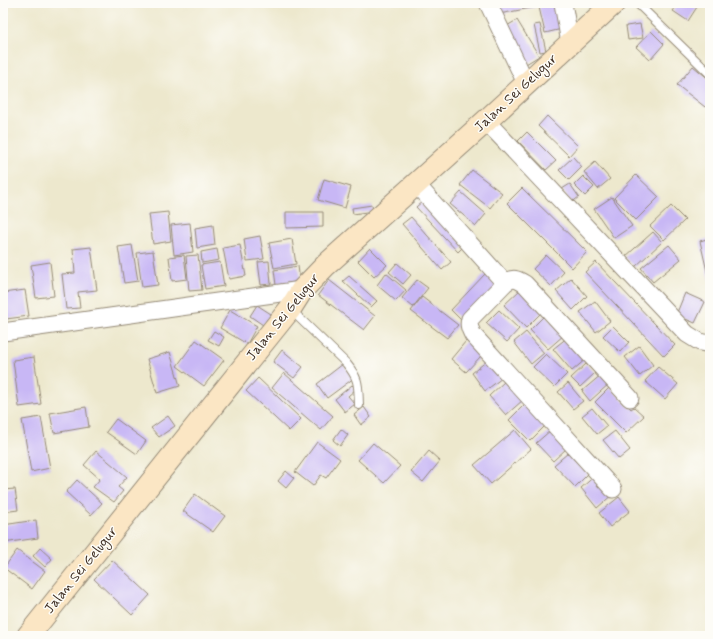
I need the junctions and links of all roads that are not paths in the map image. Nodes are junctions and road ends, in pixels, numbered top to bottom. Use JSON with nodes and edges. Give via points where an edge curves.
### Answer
{"nodes":[{"id":1,"x":488,"y":3,"type":"edge"},
{"id":2,"x":563,"y":3,"type":"edge"},
{"id":3,"x":614,"y":3,"type":"edge"},
{"id":4,"x":637,"y":3,"type":"edge"},
{"id":5,"x":570,"y":43,"type":"junction"},
{"id":6,"x":710,"y":74,"type":"edge"},
{"id":7,"x":526,"y":83,"type":"junction"},
{"id":8,"x":486,"y":121,"type":"junction"},
{"id":9,"x":416,"y":184,"type":"junction"},
{"id":10,"x":505,"y":283,"type":"junction"},
{"id":11,"x":302,"y":290,"type":"junction"},
{"id":12,"x":290,"y":309,"type":"junction"},
{"id":13,"x":3,"y":332,"type":"edge"},
{"id":14,"x":710,"y":344,"type":"edge"},
{"id":15,"x":630,"y":398,"type":"dead end"},
{"id":16,"x":358,"y":405,"type":"dead end"},
{"id":17,"x":612,"y":489,"type":"dead end"},
{"id":18,"x":28,"y":636,"type":"edge"}],
"edges":[{"from":1,"to":7,"type":"street"},
{"from":2,"to":5,"type":"street"},
{"from":3,"to":5,"type":"main road","name":"Jalan Sei Gelugur"},
{"from":4,"to":6,"type":"lane"},
{"from":5,"to":7,"type":"main road","name":"Jalan Sei Gelugur"},
{"from":7,"to":8,"type":"main road","name":"Jalan Sei Gelugur"},
{"from":8,"to":9,"type":"main road","name":"Jalan Sei Gelugur"},
{"from":8,"to":14,"type":"street","via":[[687,334],[700,342]]},
{"from":9,"to":10,"type":"street"},
{"from":9,"to":11,"type":"main road","name":"Jalan Sei Gelugur"},
{"from":10,"to":15,"type":"street","via":[[510,279],[518,279],[525,284]]},
{"from":10,"to":17,"type":"street","via":[[470,319],[473,335]]},
{"from":11,"to":12,"type":"main road","name":"Jalan Sei Gelugur"},
{"from":11,"to":13,"type":"street"},
{"from":12,"to":16,"type":"lane","via":[[354,373],[358,385]]},
{"from":12,"to":18,"type":"main road","name":"Jalan Sei Gelugur"}]}
